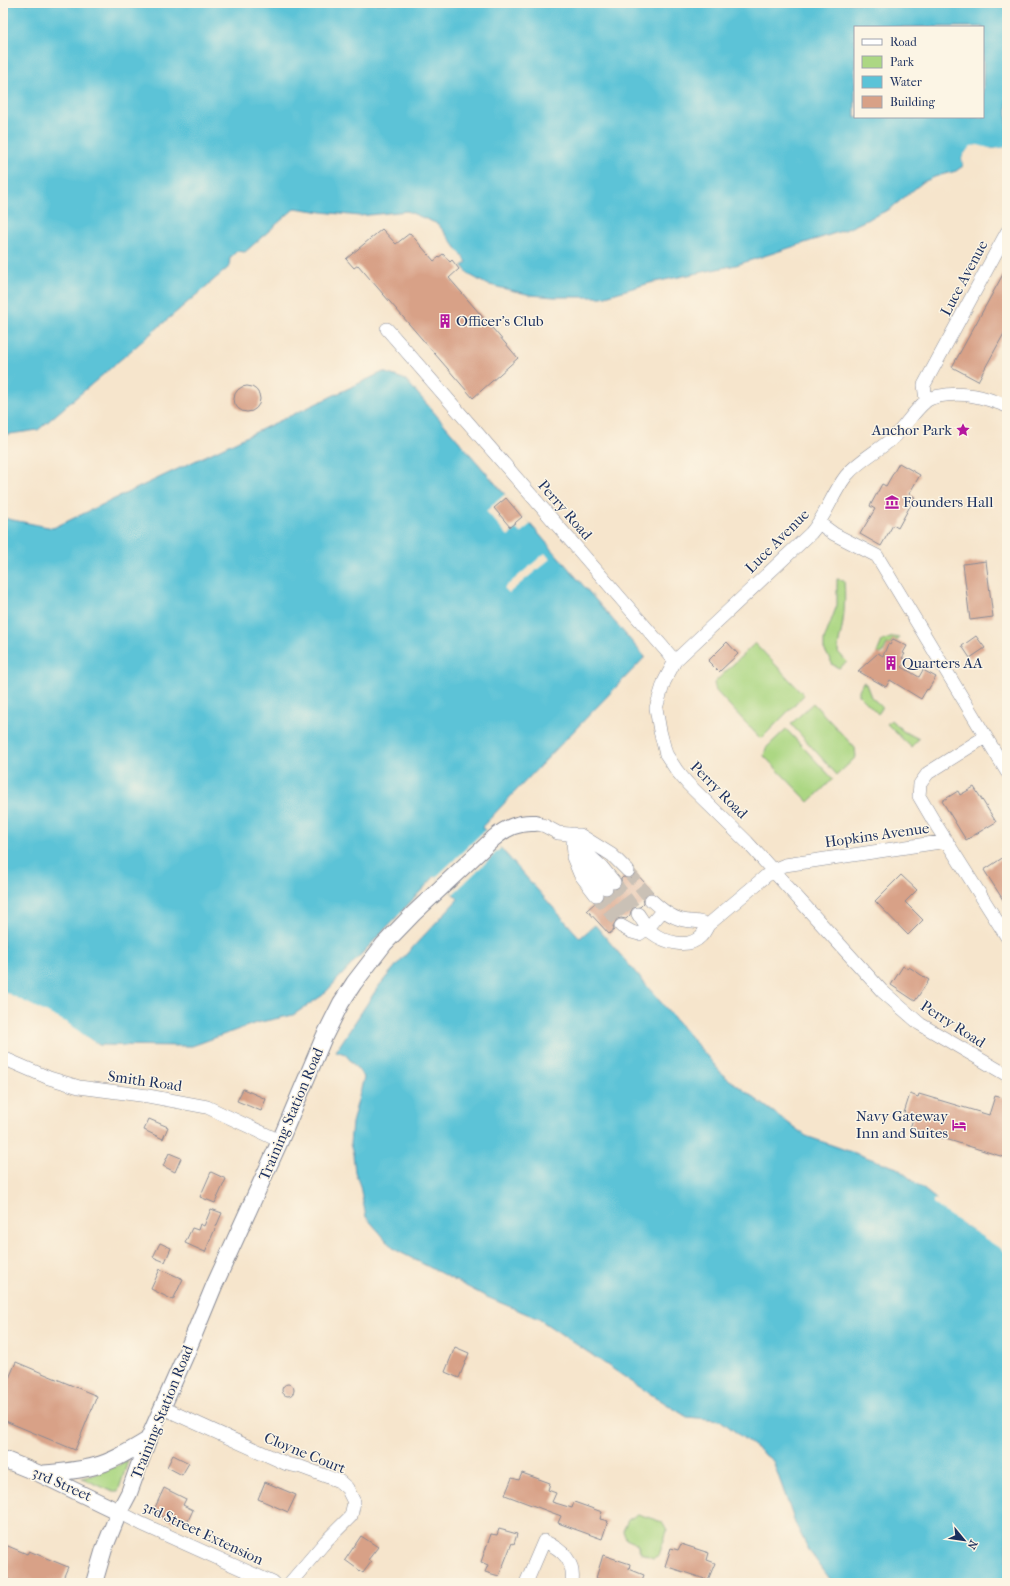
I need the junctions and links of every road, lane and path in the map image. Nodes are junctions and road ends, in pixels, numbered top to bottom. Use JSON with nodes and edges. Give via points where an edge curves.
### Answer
{"nodes":[{"id":1,"x":1007,"y":232,"type":"edge"},
{"id":2,"x":387,"y":329,"type":"dead end"},
{"id":3,"x":926,"y":400,"type":"junction"},
{"id":4,"x":1007,"y":406,"type":"edge"},
{"id":5,"x":819,"y":523,"type":"junction"},
{"id":6,"x":676,"y":661,"type":"junction"},
{"id":7,"x":985,"y":737,"type":"junction"},
{"id":8,"x":1007,"y":772,"type":"edge"},
{"id":9,"x":534,"y":824,"type":"joint"},
{"id":10,"x":947,"y":841,"type":"junction"},
{"id":11,"x":573,"y":843,"type":"junction"},
{"id":12,"x":773,"y":870,"type":"junction"},
{"id":13,"x":606,"y":885,"type":"junction"},
{"id":14,"x":651,"y":900,"type":"tunnel mouth"},
{"id":15,"x":663,"y":910,"type":"junction"},
{"id":16,"x":708,"y":926,"type":"junction"},
{"id":17,"x":648,"y":928,"type":"junction"},
{"id":18,"x":1007,"y":937,"type":"edge"},
{"id":19,"x":3,"y":1058,"type":"edge"},
{"id":20,"x":1007,"y":1076,"type":"edge"},
{"id":21,"x":280,"y":1141,"type":"junction"},
{"id":22,"x":163,"y":1408,"type":"junction"},
{"id":23,"x":148,"y":1440,"type":"junction"},
{"id":24,"x":3,"y":1459,"type":"edge"},
{"id":25,"x":40,"y":1474,"type":"junction"},
{"id":26,"x":120,"y":1512,"type":"junction"},
{"id":27,"x":94,"y":1583,"type":"edge"},
{"id":28,"x":273,"y":1583,"type":"edge"},
{"id":29,"x":290,"y":1583,"type":"edge"},
{"id":30,"x":526,"y":1583,"type":"edge"},
{"id":31,"x":572,"y":1583,"type":"edge"}],
"edges":[{"from":1,"to":3,"type":"street","name":"Luce Avenue","via":[[924,385]]},
{"from":2,"to":6,"type":"street","name":"Perry Road"},
{"from":3,"to":4,"type":"street","via":[[954,394],[970,394]]},
{"from":3,"to":5,"type":"street","name":"Luce Avenue","via":[[894,437],[860,462],[847,476]]},
{"from":5,"to":6,"type":"street","name":"Luce Avenue"},
{"from":5,"to":7,"type":"street","via":[[834,534],[877,556]]},
{"from":6,"to":12,"type":"street","name":"Perry Road","via":[[664,682],[656,708],[666,754],[688,784]]},
{"from":7,"to":8,"type":"street"},
{"from":7,"to":10,"type":"street","via":[[928,773],[920,784],[919,796]]},
{"from":9,"to":11,"type":"street","name":"Training Station Road","via":[[545,826]]},
{"from":9,"to":21,"type":"street","name":"Training Station Road","via":[[517,824],[503,830],[384,944],[341,1003]]},
{"from":10,"to":12,"type":"street","name":"Hopkins Avenue","via":[[785,865]]},
{"from":10,"to":18,"type":"street","name":"Hopkins Avenue"},
{"from":11,"to":13,"type":"street","via":[[601,866]]},
{"from":11,"to":13,"type":"street","via":[[573,859],[580,874]]},
{"from":11,"to":13,"type":"street","name":"Training Station Road","via":[[580,834],[612,855],[624,867]]},
{"from":12,"to":16,"type":"street"},
{"from":12,"to":20,"type":"street","name":"Perry Road","via":[[882,991],[920,1024]]},
{"from":14,"to":15,"type":"street"},
{"from":15,"to":16,"type":"street","via":[[682,920],[702,922]]},
{"from":15,"to":17,"type":"street"},
{"from":16,"to":17,"type":"street","via":[[701,936],[683,943],[662,939]]},
{"from":17,"to":17,"type":"street","via":[[630,919],[632,932],[639,934]]},
{"from":19,"to":21,"type":"street","name":"Smith Road","via":[[49,1078],[79,1087],[207,1107]]},
{"from":21,"to":22,"type":"street","name":"Training Station Road","via":[[214,1286]]},
{"from":22,"to":23,"type":"street","name":"Training Station Road"},
{"from":22,"to":29,"type":"street","name":"Cloyne Court","via":[[287,1464],[339,1481],[347,1488],[354,1502],[351,1516]]},
{"from":23,"to":25,"type":"street","via":[[95,1466]]},
{"from":23,"to":26,"type":"street","name":"Training Station Road"},
{"from":24,"to":25,"type":"street","name":"3rd Street"},
{"from":25,"to":26,"type":"street","name":"3rd Street"},
{"from":26,"to":27,"type":"street","name":"Training Station Road","via":[[104,1549]]},
{"from":26,"to":28,"type":"street","name":"3rd Street Extension"},
{"from":30,"to":31,"type":"street","via":[[544,1541],[566,1555],[573,1572]]}]}
